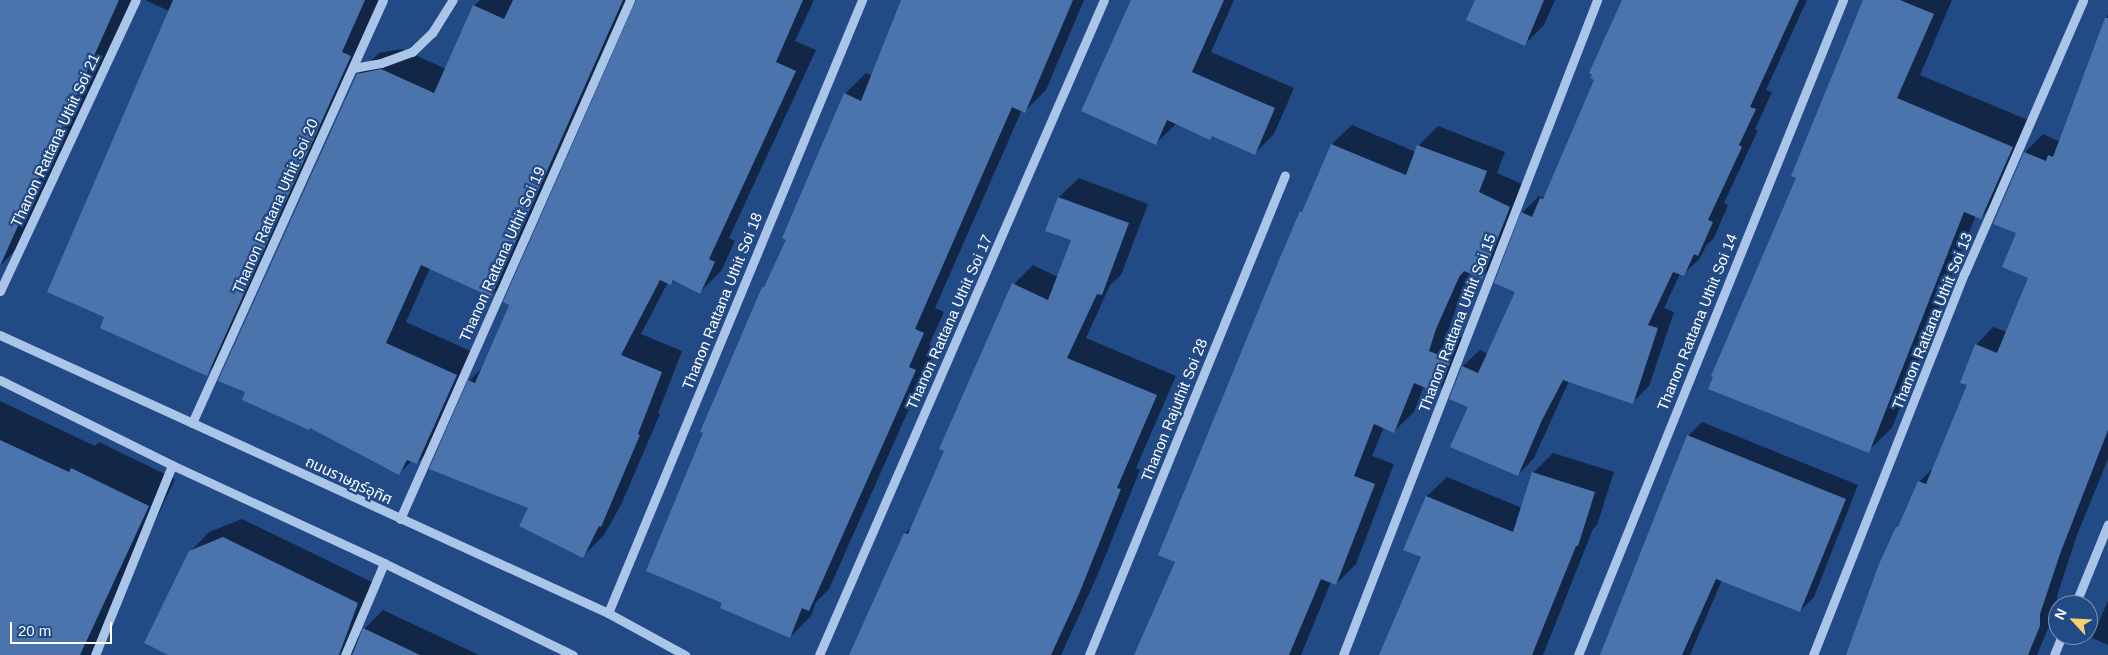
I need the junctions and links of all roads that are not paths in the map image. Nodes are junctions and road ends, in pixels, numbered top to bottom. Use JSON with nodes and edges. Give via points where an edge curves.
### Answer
{"nodes":[{"id":1,"x":136,"y":0,"type":"edge"},
{"id":2,"x":383,"y":0,"type":"edge"},
{"id":3,"x":453,"y":0,"type":"edge"},
{"id":4,"x":630,"y":0,"type":"edge"},
{"id":5,"x":862,"y":0,"type":"edge"},
{"id":6,"x":1104,"y":0,"type":"edge"},
{"id":7,"x":1597,"y":0,"type":"edge"},
{"id":8,"x":1843,"y":0,"type":"edge"},
{"id":9,"x":2083,"y":0,"type":"edge"},
{"id":10,"x":353,"y":68,"type":"junction"},
{"id":11,"x":1285,"y":175,"type":"dead end"},
{"id":12,"x":0,"y":291,"type":"edge"},
{"id":13,"x":0,"y":335,"type":"edge"},
{"id":14,"x":0,"y":380,"type":"edge"},
{"id":15,"x":192,"y":424,"type":"junction"},
{"id":16,"x":172,"y":465,"type":"junction"},
{"id":17,"x":400,"y":518,"type":"junction"},
{"id":18,"x":2108,"y":524,"type":"edge"},
{"id":19,"x":384,"y":562,"type":"junction"},
{"id":20,"x":2079,"y":595,"type":"edge"},
{"id":21,"x":608,"y":613,"type":"junction"},
{"id":22,"x":95,"y":655,"type":"edge"},
{"id":23,"x":346,"y":655,"type":"edge"},
{"id":24,"x":573,"y":655,"type":"edge"},
{"id":25,"x":685,"y":655,"type":"edge"},
{"id":26,"x":819,"y":655,"type":"edge"},
{"id":27,"x":1089,"y":655,"type":"edge"},
{"id":28,"x":1343,"y":655,"type":"edge"},
{"id":29,"x":1578,"y":655,"type":"edge"},
{"id":30,"x":1813,"y":655,"type":"edge"}],
"edges":[{"from":1,"to":12,"type":"street","name":"Thanon Rattana Uthit Soi 21"},
{"from":2,"to":10,"type":"street","name":"Thanon Rattana Uthit Soi 20"},
{"from":3,"to":10,"type":"street","via":[[432,33],[412,52],[382,63]]},
{"from":4,"to":17,"type":"street","name":"Thanon Rattana Uthit Soi 19"},
{"from":5,"to":21,"type":"street","name":"Thanon Rattana Uthit Soi 18"},
{"from":6,"to":26,"type":"street","name":"Thanon Rattana Uthit Soi 17"},
{"from":7,"to":28,"type":"street","name":"Thanon Rattana Uthit Soi 15"},
{"from":8,"to":29,"type":"street","name":"Thanon Rattana Uthit Soi 14"},
{"from":9,"to":30,"type":"street","name":"Thanon Rattana Uthit Soi 13","via":[[1965,272]]},
{"from":10,"to":15,"type":"street","name":"Thanon Rattana Uthit Soi 20"},
{"from":11,"to":27,"type":"street","name":"Thanon Rajuthit Soi 28"},
{"from":13,"to":15,"type":"street","name":"ถนนราษฏร์อุทิศ"},
{"from":14,"to":16,"type":"street"},
{"from":15,"to":17,"type":"street","name":"ถนนราษฏร์อุทิศ"},
{"from":16,"to":19,"type":"street"},
{"from":16,"to":22,"type":"street"},
{"from":17,"to":21,"type":"street","name":"ถนนราษฏร์อุทิศ"},
{"from":18,"to":20,"type":"street"},
{"from":19,"to":23,"type":"street"},
{"from":19,"to":24,"type":"street"},
{"from":21,"to":25,"type":"street","name":"ถนนราษฏร์อุทิศ"}]}
